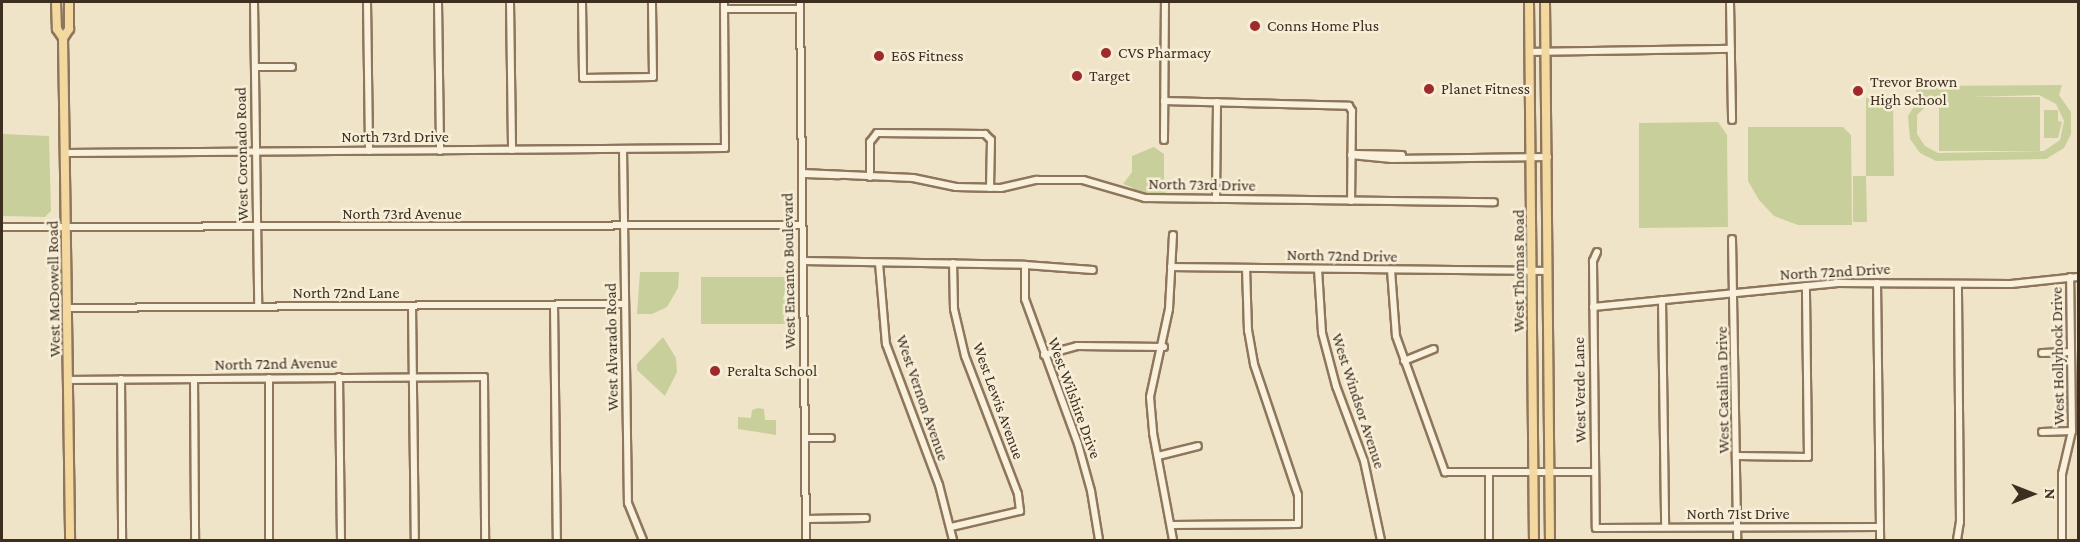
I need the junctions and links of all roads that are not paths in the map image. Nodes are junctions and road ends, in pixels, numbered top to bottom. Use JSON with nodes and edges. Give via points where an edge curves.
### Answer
{"nodes":[{"id":1,"x":57,"y":2,"type":"edge"},
{"id":2,"x":69,"y":2,"type":"edge"},
{"id":3,"x":254,"y":2,"type":"edge"},
{"id":4,"x":367,"y":2,"type":"edge"},
{"id":5,"x":438,"y":2,"type":"edge"},
{"id":6,"x":510,"y":2,"type":"edge"},
{"id":7,"x":582,"y":2,"type":"edge"},
{"id":8,"x":652,"y":2,"type":"edge"},
{"id":9,"x":800,"y":2,"type":"edge"},
{"id":10,"x":1165,"y":2,"type":"edge"},
{"id":11,"x":1529,"y":2,"type":"edge"},
{"id":12,"x":1545,"y":2,"type":"edge"},
{"id":13,"x":1730,"y":2,"type":"edge"},
{"id":14,"x":724,"y":5,"type":"edge"},
{"id":15,"x":800,"y":9,"type":"junction"},
{"id":16,"x":63,"y":38,"type":"junction"},
{"id":17,"x":1731,"y":49,"type":"junction"},
{"id":18,"x":1530,"y":52,"type":"junction"},
{"id":19,"x":1546,"y":52,"type":"junction"},
{"id":20,"x":255,"y":67,"type":"junction"},
{"id":21,"x":292,"y":67,"type":"dead end"},
{"id":22,"x":1164,"y":101,"type":"junction"},
{"id":23,"x":1217,"y":102,"type":"junction"},
{"id":24,"x":1732,"y":120,"type":"dead end"},
{"id":25,"x":1164,"y":140,"type":"dead end"},
{"id":26,"x":623,"y":149,"type":"junction"},
{"id":27,"x":512,"y":150,"type":"junction"},
{"id":28,"x":369,"y":151,"type":"junction"},
{"id":29,"x":440,"y":151,"type":"junction"},
{"id":30,"x":256,"y":152,"type":"junction"},
{"id":31,"x":65,"y":153,"type":"junction"},
{"id":32,"x":1351,"y":155,"type":"junction"},
{"id":33,"x":1531,"y":157,"type":"junction"},
{"id":34,"x":1548,"y":157,"type":"junction"},
{"id":35,"x":802,"y":173,"type":"junction"},
{"id":36,"x":870,"y":177,"type":"junction"},
{"id":37,"x":990,"y":188,"type":"junction"},
{"id":38,"x":1216,"y":199,"type":"junction"},
{"id":39,"x":1351,"y":201,"type":"junction"},
{"id":40,"x":1494,"y":202,"type":"dead end"},
{"id":41,"x":802,"y":225,"type":"junction"},
{"id":42,"x":624,"y":226,"type":"junction"},
{"id":43,"x":2,"y":227,"type":"edge"},
{"id":44,"x":257,"y":228,"type":"junction"},
{"id":45,"x":67,"y":229,"type":"junction"},
{"id":46,"x":1173,"y":235,"type":"dead end"},
{"id":47,"x":1732,"y":239,"type":"dead end"},
{"id":48,"x":1597,"y":252,"type":"dead end"},
{"id":49,"x":803,"y":261,"type":"junction"},
{"id":50,"x":879,"y":263,"type":"junction"},
{"id":51,"x":953,"y":263,"type":"junction"},
{"id":52,"x":1025,"y":265,"type":"junction"},
{"id":53,"x":1172,"y":267,"type":"junction"},
{"id":54,"x":1246,"y":268,"type":"junction"},
{"id":55,"x":1318,"y":269,"type":"junction"},
{"id":56,"x":1093,"y":270,"type":"dead end"},
{"id":57,"x":1391,"y":270,"type":"junction"},
{"id":58,"x":1532,"y":271,"type":"junction"},
{"id":59,"x":1548,"y":271,"type":"junction"},
{"id":60,"x":2070,"y":277,"type":"junction"},
{"id":61,"x":2079,"y":277,"type":"edge"},
{"id":62,"x":1877,"y":283,"type":"junction"},
{"id":63,"x":1958,"y":284,"type":"junction"},
{"id":64,"x":1806,"y":286,"type":"junction"},
{"id":65,"x":1735,"y":293,"type":"junction"},
{"id":66,"x":1662,"y":300,"type":"junction"},
{"id":67,"x":625,"y":304,"type":"junction"},
{"id":68,"x":554,"y":305,"type":"junction"},
{"id":69,"x":412,"y":306,"type":"junction"},
{"id":70,"x":258,"y":307,"type":"junction"},
{"id":71,"x":1593,"y":307,"type":"junction"},
{"id":72,"x":68,"y":308,"type":"junction"},
{"id":73,"x":1164,"y":347,"type":"junction"},
{"id":74,"x":1434,"y":349,"type":"dead end"},
{"id":75,"x":2072,"y":352,"type":"junction"},
{"id":76,"x":2042,"y":353,"type":"dead end"},
{"id":77,"x":1044,"y":355,"type":"junction"},
{"id":78,"x":1404,"y":361,"type":"junction"},
{"id":79,"x":339,"y":377,"type":"junction"},
{"id":80,"x":413,"y":377,"type":"junction"},
{"id":81,"x":268,"y":378,"type":"junction"},
{"id":82,"x":121,"y":379,"type":"junction"},
{"id":83,"x":194,"y":379,"type":"junction"},
{"id":84,"x":68,"y":380,"type":"junction"},
{"id":85,"x":2072,"y":431,"type":"junction"},
{"id":86,"x":2042,"y":432,"type":"dead end"},
{"id":87,"x":805,"y":438,"type":"junction"},
{"id":88,"x":831,"y":438,"type":"dead end"},
{"id":89,"x":1198,"y":446,"type":"dead end"},
{"id":90,"x":1158,"y":456,"type":"junction"},
{"id":91,"x":1737,"y":456,"type":"junction"},
{"id":92,"x":1489,"y":472,"type":"junction"},
{"id":93,"x":1533,"y":472,"type":"junction"},
{"id":94,"x":1549,"y":472,"type":"junction"},
{"id":95,"x":1595,"y":472,"type":"junction"},
{"id":96,"x":866,"y":518,"type":"dead end"},
{"id":97,"x":806,"y":519,"type":"junction"},
{"id":98,"x":1172,"y":525,"type":"junction"},
{"id":99,"x":951,"y":527,"type":"junction"},
{"id":100,"x":1665,"y":527,"type":"junction"},
{"id":101,"x":1737,"y":527,"type":"junction"},
{"id":102,"x":1880,"y":527,"type":"junction"},
{"id":103,"x":1596,"y":528,"type":"joint"},
{"id":104,"x":70,"y":540,"type":"edge"},
{"id":105,"x":122,"y":540,"type":"edge"},
{"id":106,"x":195,"y":540,"type":"edge"},
{"id":107,"x":269,"y":540,"type":"edge"},
{"id":108,"x":341,"y":540,"type":"edge"},
{"id":109,"x":415,"y":540,"type":"edge"},
{"id":110,"x":485,"y":540,"type":"edge"},
{"id":111,"x":557,"y":540,"type":"edge"},
{"id":112,"x":643,"y":540,"type":"edge"},
{"id":113,"x":806,"y":540,"type":"edge"},
{"id":114,"x":953,"y":540,"type":"edge"},
{"id":115,"x":1099,"y":540,"type":"edge"},
{"id":116,"x":1173,"y":540,"type":"edge"},
{"id":117,"x":1381,"y":540,"type":"edge"},
{"id":118,"x":1489,"y":540,"type":"edge"},
{"id":119,"x":1534,"y":540,"type":"edge"},
{"id":120,"x":1550,"y":540,"type":"edge"},
{"id":121,"x":1737,"y":540,"type":"edge"},
{"id":122,"x":1880,"y":540,"type":"edge"},
{"id":123,"x":1957,"y":540,"type":"edge"},
{"id":124,"x":2062,"y":540,"type":"edge"}],
"edges":[{"from":1,"to":16,"type":"main road","name":"West McDowell Road","via":[[57,29]]},
{"from":2,"to":16,"type":"main road","name":"West McDowell Road","via":[[69,29]]},
{"from":3,"to":20,"type":"street","name":"West Coronado Road"},
{"from":4,"to":28,"type":"street"},
{"from":5,"to":29,"type":"street"},
{"from":6,"to":27,"type":"street"},
{"from":7,"to":8,"type":"street","via":[[583,78],[653,77]]},
{"from":9,"to":15,"type":"street","name":"West Encanto Boulevard"},
{"from":10,"to":22,"type":"street"},
{"from":11,"to":18,"type":"main road","name":"West Thomas Road"},
{"from":12,"to":19,"type":"main road","name":"West Thomas Road"},
{"from":13,"to":17,"type":"street"},
{"from":14,"to":15,"type":"street"},
{"from":14,"to":26,"type":"street","name":"North 73rd Drive","via":[[725,148]]},
{"from":15,"to":35,"type":"street","name":"West Encanto Boulevard"},
{"from":16,"to":31,"type":"main road","name":"West McDowell Road"},
{"from":17,"to":19,"type":"street"},
{"from":17,"to":24,"type":"street"},
{"from":18,"to":19,"type":"street"},
{"from":18,"to":33,"type":"main road","name":"West Thomas Road"},
{"from":19,"to":34,"type":"main road","name":"West Thomas Road"},
{"from":20,"to":21,"type":"street"},
{"from":20,"to":30,"type":"street","name":"West Coronado Road"},
{"from":22,"to":23,"type":"street"},
{"from":22,"to":25,"type":"street"},
{"from":23,"to":32,"type":"street","via":[[1349,106]]},
{"from":23,"to":38,"type":"street"},
{"from":26,"to":27,"type":"street","name":"North 73rd Drive"},
{"from":26,"to":42,"type":"street","name":"West Alvarado Road"},
{"from":27,"to":29,"type":"street","name":"North 73rd Drive"},
{"from":28,"to":29,"type":"street","name":"North 73rd Drive"},
{"from":28,"to":30,"type":"street","name":"North 73rd Drive"},
{"from":30,"to":31,"type":"street","name":"North 73rd Drive"},
{"from":30,"to":44,"type":"street","name":"West Coronado Road"},
{"from":31,"to":45,"type":"main road","name":"West McDowell Road"},
{"from":32,"to":33,"type":"street"},
{"from":32,"to":39,"type":"street"},
{"from":33,"to":34,"type":"street"},
{"from":33,"to":58,"type":"main road","name":"West Thomas Road"},
{"from":34,"to":59,"type":"main road","name":"West Thomas Road"},
{"from":35,"to":36,"type":"street","name":"North 73rd Drive"},
{"from":35,"to":41,"type":"street","name":"West Encanto Boulevard"},
{"from":36,"to":37,"type":"street","name":"North 73rd Drive"},
{"from":36,"to":37,"type":"street","via":[[872,136],[876,133],[989,136]]},
{"from":37,"to":38,"type":"street","name":"North 73rd Drive","via":[[1038,180],[1083,180],[1133,197]]},
{"from":38,"to":39,"type":"street","name":"North 73rd Drive"},
{"from":39,"to":40,"type":"street","name":"North 73rd Drive"},
{"from":41,"to":42,"type":"street","name":"North 73rd Avenue"},
{"from":41,"to":49,"type":"street","name":"West Encanto Boulevard"},
{"from":42,"to":44,"type":"street","name":"North 73rd Avenue"},
{"from":42,"to":67,"type":"street","name":"West Alvarado Road"},
{"from":43,"to":45,"type":"street","name":"North 73rd Avenue"},
{"from":44,"to":45,"type":"street","name":"North 73rd Avenue"},
{"from":44,"to":70,"type":"street","name":"West Coronado Road"},
{"from":45,"to":72,"type":"main road","name":"West McDowell Road"},
{"from":46,"to":53,"type":"street"},
{"from":47,"to":65,"type":"street","name":"West Catalina Drive"},
{"from":48,"to":71,"type":"street","name":"West Verde Lane"},
{"from":49,"to":50,"type":"street"},
{"from":49,"to":87,"type":"street","name":"West Encanto Boulevard"},
{"from":50,"to":51,"type":"street"},
{"from":50,"to":99,"type":"street","name":"West Vernon Avenue","via":[[886,344]]},
{"from":51,"to":52,"type":"street"},
{"from":51,"to":99,"type":"street","name":"West Lewis Avenue","via":[[954,309],[965,356],[1014,484],[1020,511]]},
{"from":52,"to":56,"type":"street"},
{"from":52,"to":77,"type":"street","name":"West Wilshire Drive","via":[[1025,299]]},
{"from":53,"to":54,"type":"street","name":"North 72nd Drive"},
{"from":53,"to":73,"type":"street"},
{"from":54,"to":55,"type":"street","name":"North 72nd Drive"},
{"from":54,"to":98,"type":"street","via":[[1247,321],[1254,363],[1298,495],[1298,524]]},
{"from":55,"to":57,"type":"street","name":"North 72nd Drive"},
{"from":55,"to":117,"type":"street","name":"West Windsor Avenue","via":[[1322,333],[1336,386],[1364,461]]},
{"from":57,"to":58,"type":"street","name":"North 72nd Drive"},
{"from":57,"to":78,"type":"street","via":[[1396,336]]},
{"from":58,"to":59,"type":"street","name":"North 72nd Drive"},
{"from":58,"to":93,"type":"main road","name":"West Thomas Road"},
{"from":59,"to":94,"type":"main road","name":"West Thomas Road"},
{"from":60,"to":61,"type":"street","name":"North 72nd Drive"},
{"from":60,"to":63,"type":"street","name":"North 72nd Drive","via":[[2011,284]]},
{"from":60,"to":75,"type":"street","name":"West Hollyhock Drive"},
{"from":62,"to":63,"type":"street","name":"North 72nd Drive"},
{"from":62,"to":64,"type":"street","name":"North 72nd Drive"},
{"from":62,"to":102,"type":"street"},
{"from":63,"to":123,"type":"street"},
{"from":64,"to":65,"type":"street","name":"North 72nd Drive"},
{"from":64,"to":91,"type":"street","via":[[1808,457]]},
{"from":65,"to":66,"type":"street","name":"North 72nd Drive"},
{"from":65,"to":91,"type":"street","name":"West Catalina Drive"},
{"from":66,"to":71,"type":"street","name":"North 72nd Drive"},
{"from":66,"to":100,"type":"street"},
{"from":67,"to":68,"type":"street","name":"North 72nd Lane"},
{"from":67,"to":112,"type":"street","name":"West Alvarado Road","via":[[628,503]]},
{"from":68,"to":69,"type":"street","name":"North 72nd Lane"},
{"from":68,"to":111,"type":"street"},
{"from":69,"to":70,"type":"street","name":"North 72nd Lane"},
{"from":69,"to":80,"type":"street"},
{"from":70,"to":72,"type":"street","name":"North 72nd Lane"},
{"from":71,"to":95,"type":"street","name":"West Verde Lane"},
{"from":72,"to":84,"type":"main road","name":"West McDowell Road"},
{"from":73,"to":77,"type":"street","via":[[1077,346]]},
{"from":73,"to":90,"type":"street","via":[[1150,397]]},
{"from":74,"to":78,"type":"street"},
{"from":75,"to":76,"type":"street"},
{"from":75,"to":85,"type":"street","name":"West Hollyhock Drive"},
{"from":77,"to":115,"type":"street","name":"West Wilshire Drive","via":[[1078,444]]},
{"from":78,"to":92,"type":"street","via":[[1445,472]]},
{"from":79,"to":80,"type":"street","name":"North 72nd Avenue"},
{"from":79,"to":81,"type":"street","name":"North 72nd Avenue"},
{"from":79,"to":108,"type":"street"},
{"from":80,"to":109,"type":"street"},
{"from":80,"to":110,"type":"street","name":"North 72nd Avenue","via":[[484,377]]},
{"from":81,"to":83,"type":"street","name":"North 72nd Avenue"},
{"from":81,"to":107,"type":"street"},
{"from":82,"to":83,"type":"street","name":"North 72nd Avenue"},
{"from":82,"to":84,"type":"street","name":"North 72nd Avenue"},
{"from":82,"to":105,"type":"street"},
{"from":83,"to":106,"type":"street"},
{"from":84,"to":104,"type":"main road","name":"West McDowell Road"},
{"from":85,"to":86,"type":"street"},
{"from":85,"to":124,"type":"street","name":"West Hollyhock Drive","via":[[2061,474]]},
{"from":87,"to":88,"type":"street"},
{"from":87,"to":97,"type":"street","name":"West Encanto Boulevard"},
{"from":89,"to":90,"type":"street"},
{"from":90,"to":98,"type":"street"},
{"from":91,"to":101,"type":"street","name":"West Catalina Drive"},
{"from":92,"to":93,"type":"street"},
{"from":92,"to":118,"type":"street"},
{"from":93,"to":94,"type":"street"},
{"from":93,"to":119,"type":"main road","name":"West Thomas Road"},
{"from":94,"to":95,"type":"street"},
{"from":94,"to":120,"type":"main road","name":"West Thomas Road"},
{"from":95,"to":103,"type":"street","name":"West Verde Lane"},
{"from":96,"to":97,"type":"street"},
{"from":97,"to":113,"type":"street","name":"West Encanto Boulevard"},
{"from":98,"to":116,"type":"street"},
{"from":99,"to":114,"type":"street","name":"West Vernon Avenue"},
{"from":100,"to":101,"type":"street","name":"North 71st Drive"},
{"from":100,"to":103,"type":"street","name":"North 71st Drive"},
{"from":101,"to":102,"type":"street","name":"North 71st Drive"},
{"from":101,"to":121,"type":"street","name":"West Catalina Drive"},
{"from":102,"to":122,"type":"street"}]}
